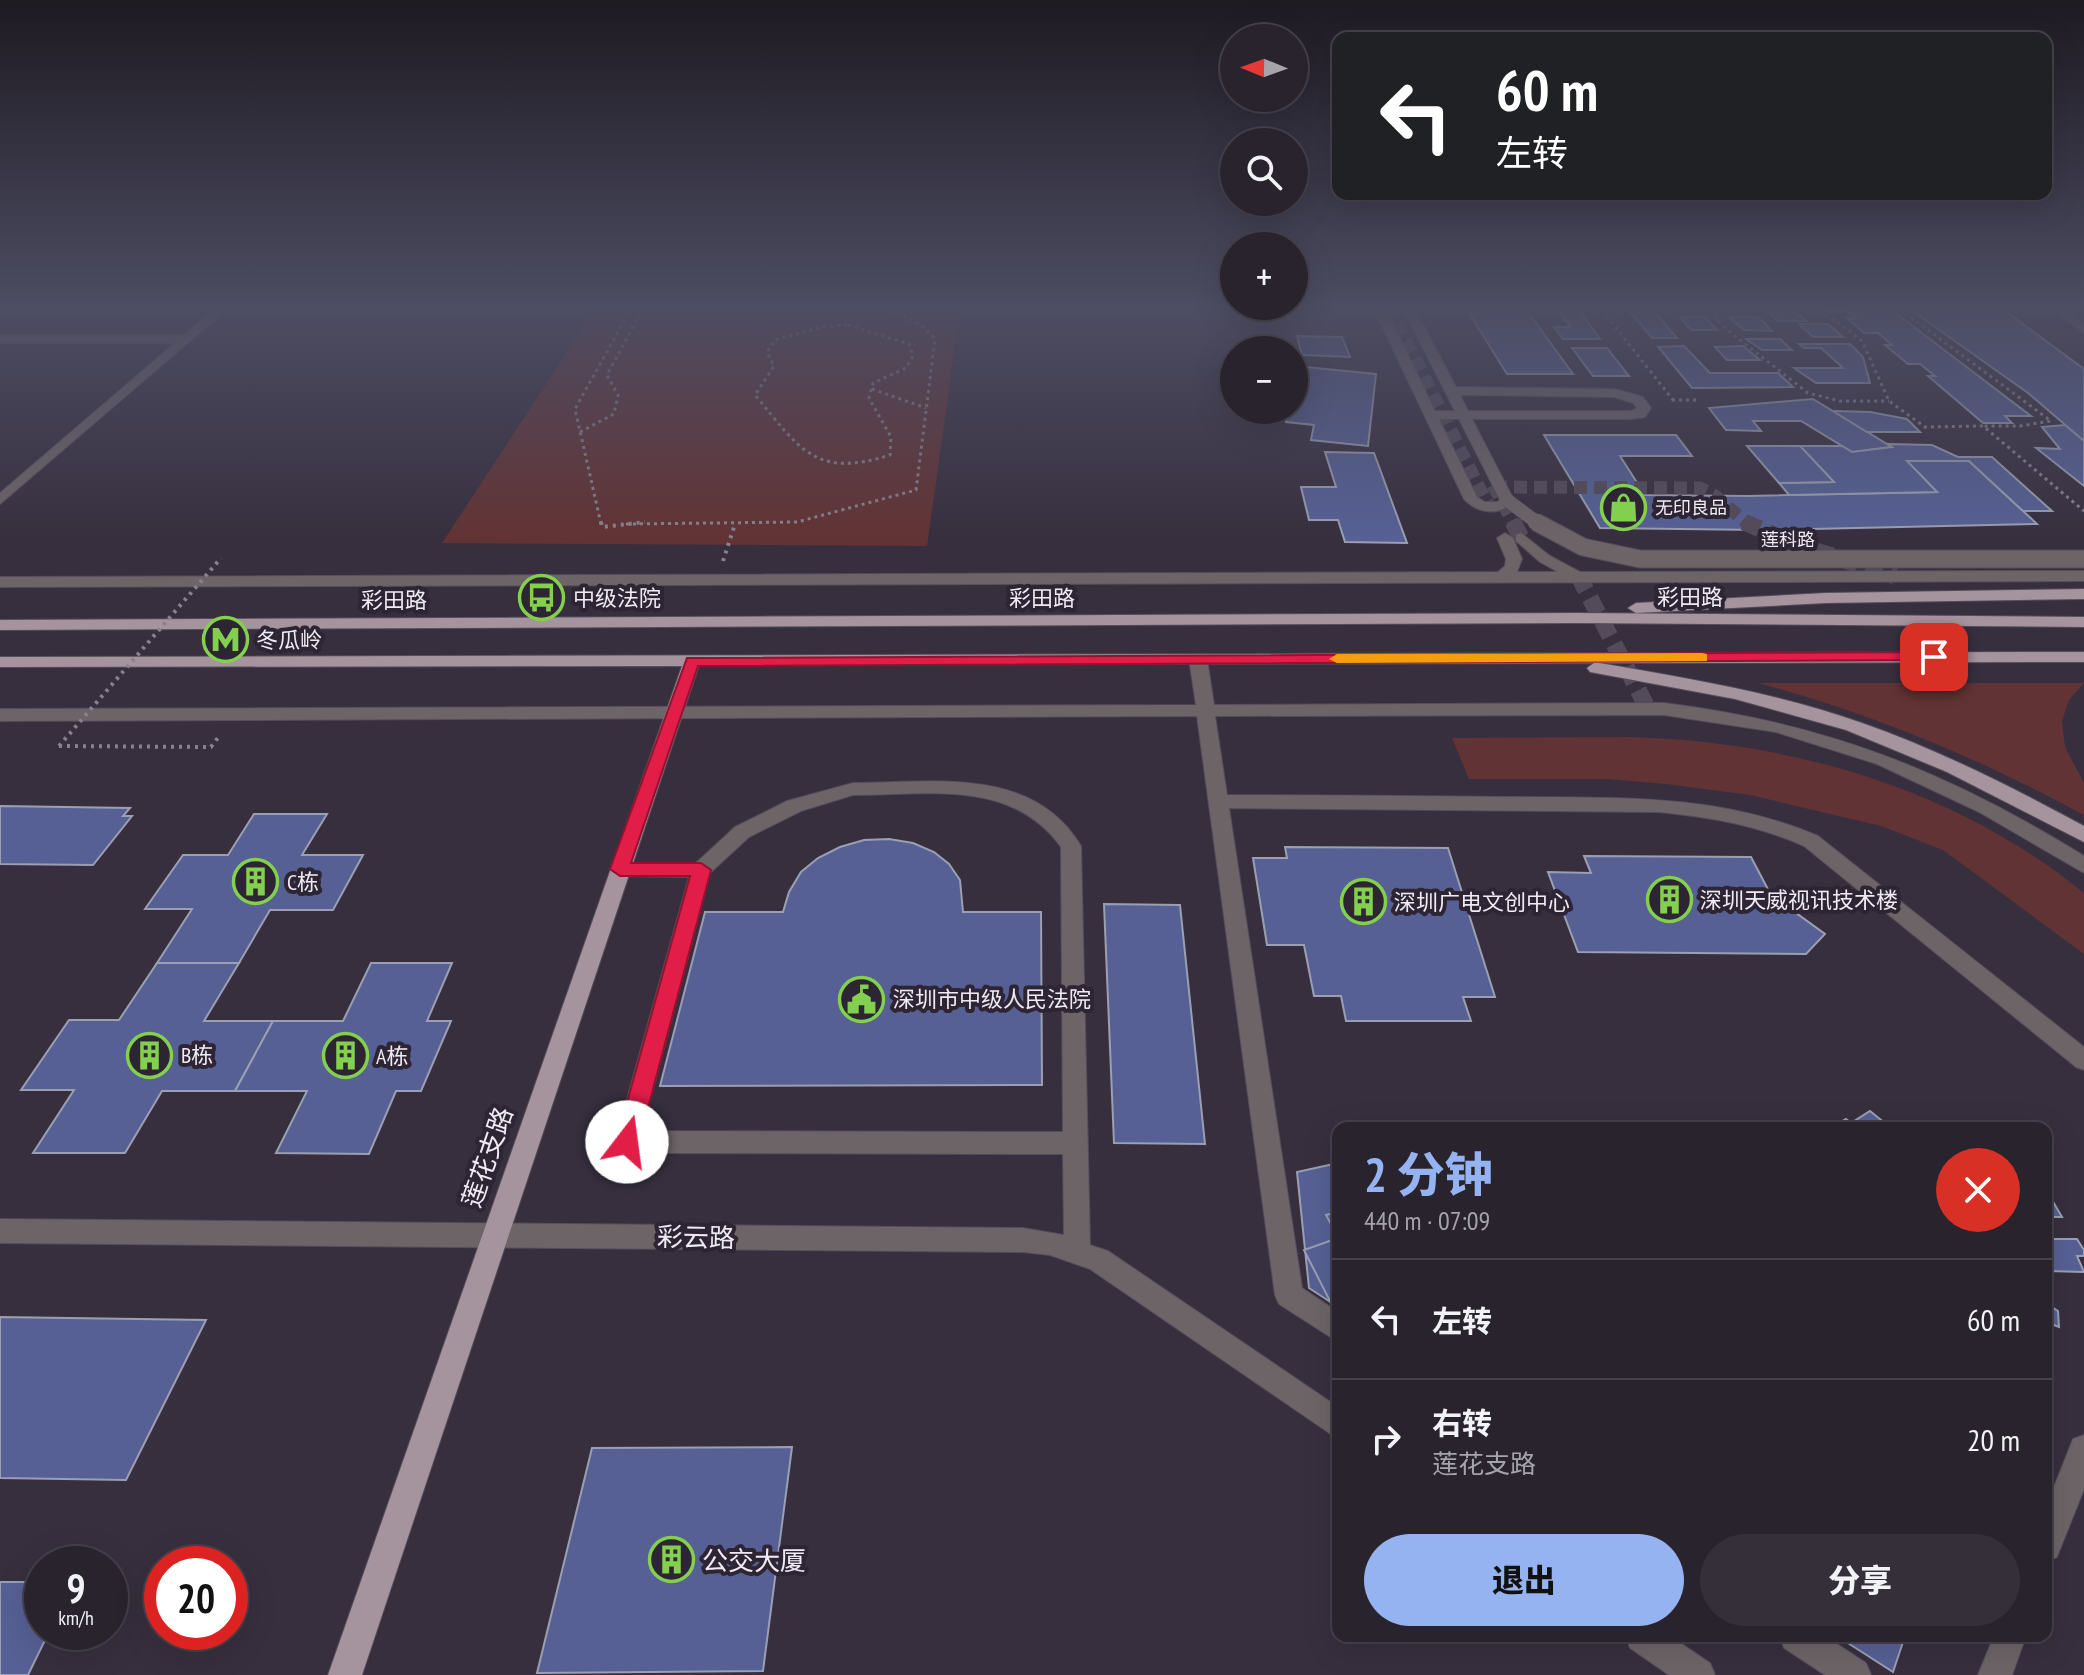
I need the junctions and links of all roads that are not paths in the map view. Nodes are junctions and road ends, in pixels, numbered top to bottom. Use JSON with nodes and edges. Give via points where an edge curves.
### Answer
{"nodes":[{"id":1,"x":135,"y":383,"type":"edge"},
{"id":2,"x":1416,"y":383,"type":"edge"},
{"id":3,"x":1447,"y":383,"type":"edge"},
{"id":4,"x":1451,"y":391,"type":"junction"},
{"id":5,"x":1530,"y":398,"type":"junction"},
{"id":6,"x":1616,"y":404,"type":"dead end"},
{"id":7,"x":1431,"y":415,"type":"junction"},
{"id":8,"x":1464,"y":415,"type":"junction"},
{"id":9,"x":1504,"y":415,"type":"junction"},
{"id":10,"x":0,"y":500,"type":"edge"},
{"id":11,"x":1507,"y":500,"type":"junction"},
{"id":12,"x":2084,"y":559,"type":"edge"},
{"id":13,"x":1504,"y":575,"type":"junction"},
{"id":14,"x":1578,"y":575,"type":"junction"},
{"id":15,"x":2084,"y":576,"type":"edge"},
{"id":16,"x":0,"y":582,"type":"edge"},
{"id":17,"x":2084,"y":594,"type":"edge"},
{"id":18,"x":1576,"y":618,"type":"junction"},
{"id":19,"x":2084,"y":622,"type":"edge"},
{"id":20,"x":0,"y":625,"type":"edge"},
{"id":21,"x":2084,"y":657,"type":"edge"},
{"id":22,"x":1198,"y":659,"type":"junction"},
{"id":23,"x":1537,"y":659,"type":"junction"},
{"id":24,"x":692,"y":661,"type":"junction"},
{"id":25,"x":0,"y":662,"type":"edge"},
{"id":26,"x":1205,"y":710,"type":"junction"},
{"id":27,"x":673,"y":711,"type":"junction"},
{"id":28,"x":0,"y":715,"type":"edge"},
{"id":29,"x":1218,"y":801,"type":"junction"},
{"id":30,"x":2084,"y":835,"type":"edge"},
{"id":31,"x":2084,"y":866,"type":"edge"},
{"id":32,"x":620,"y":869,"type":"junction"},
{"id":33,"x":701,"y":870,"type":"junction"},
{"id":34,"x":2084,"y":1060,"type":"edge"},
{"id":35,"x":1075,"y":1143,"type":"junction"},
{"id":36,"x":0,"y":1231,"type":"edge"},
{"id":37,"x":493,"y":1235,"type":"junction"},
{"id":38,"x":1077,"y":1250,"type":"junction"},
{"id":39,"x":1332,"y":1324,"type":"edge"},
{"id":40,"x":1332,"y":1420,"type":"edge"},
{"id":41,"x":2084,"y":1450,"type":"edge"},
{"id":42,"x":2052,"y":1531,"type":"edge"},
{"id":43,"x":1651,"y":1642,"type":"edge"},
{"id":44,"x":1805,"y":1642,"type":"edge"},
{"id":45,"x":2008,"y":1642,"type":"edge"},
{"id":46,"x":345,"y":1675,"type":"edge"},
{"id":47,"x":1698,"y":1675,"type":"edge"},
{"id":48,"x":1854,"y":1675,"type":"edge"},
{"id":49,"x":1995,"y":1675,"type":"edge"}],
"edges":[{"from":1,"to":10,"type":"street"},
{"from":2,"to":7,"type":"street"},
{"from":3,"to":4,"type":"street","name":"莲科路"},
{"from":4,"to":5,"type":"street"},
{"from":4,"to":8,"type":"street","name":"莲科路"},
{"from":5,"to":6,"type":"street"},
{"from":5,"to":9,"type":"street"},
{"from":5,"to":9,"type":"street","via":[[1615,393],[1638,400],[1644,408],[1631,415]]},
{"from":7,"to":8,"type":"street"},
{"from":7,"to":11,"type":"street","via":[[1471,499],[1491,508]]},
{"from":8,"to":9,"type":"street"},
{"from":8,"to":11,"type":"street","name":"莲科路"},
{"from":11,"to":12,"type":"street","name":"莲科路","bridge":true,"via":[[1564,542],[1640,559]]},
{"from":13,"to":14,"type":"street"},
{"from":13,"to":14,"type":"street","via":[[1513,567],[1513,538]]},
{"from":13,"to":16,"type":"street"},
{"from":14,"to":15,"type":"street"},
{"from":17,"to":18,"type":"main road","via":[[1651,605]]},
{"from":18,"to":19,"type":"main road","name":"彩田路"},
{"from":18,"to":20,"type":"main road","name":"彩田路"},
{"from":21,"to":23,"type":"main road"},
{"from":22,"to":23,"type":"main road"},
{"from":22,"to":24,"type":"main road"},
{"from":22,"to":26,"type":"street"},
{"from":23,"to":30,"type":"main road","via":[[1676,680],[1820,715],[1953,767]]},
{"from":24,"to":25,"type":"main road"},
{"from":24,"to":27,"type":"main road","name":"莲花支路"},
{"from":26,"to":27,"type":"street"},
{"from":26,"to":29,"type":"street"},
{"from":26,"to":31,"type":"street","via":[[1634,708],[1737,717],[1835,741],[1908,771],[2009,819]]},
{"from":27,"to":28,"type":"street"},
{"from":27,"to":32,"type":"main road","name":"莲花支路"},
{"from":29,"to":34,"type":"street","via":[[1659,805],[1783,827],[1811,841]]},
{"from":29,"to":39,"type":"street","via":[[1289,1295]]},
{"from":32,"to":33,"type":"street"},
{"from":32,"to":37,"type":"main road","name":"莲花支路"},
{"from":33,"to":35,"type":"street","via":[[742,832],[770,817],[853,789],[984,789],[1040,813],[1071,846]]},
{"from":33,"to":35,"type":"street","via":[[627,1142]]},
{"from":35,"to":38,"type":"street"},
{"from":36,"to":37,"type":"street","name":"彩云路"},
{"from":37,"to":38,"type":"street","name":"彩云路","via":[[1023,1240]]},
{"from":37,"to":46,"type":"main road","name":"莲花支路"},
{"from":38,"to":40,"type":"street","name":"彩云路","via":[[1126,1276]]},
{"from":41,"to":42,"type":"street"},
{"from":43,"to":47,"type":"street"},
{"from":44,"to":48,"type":"street"},
{"from":45,"to":49,"type":"street"}]}
